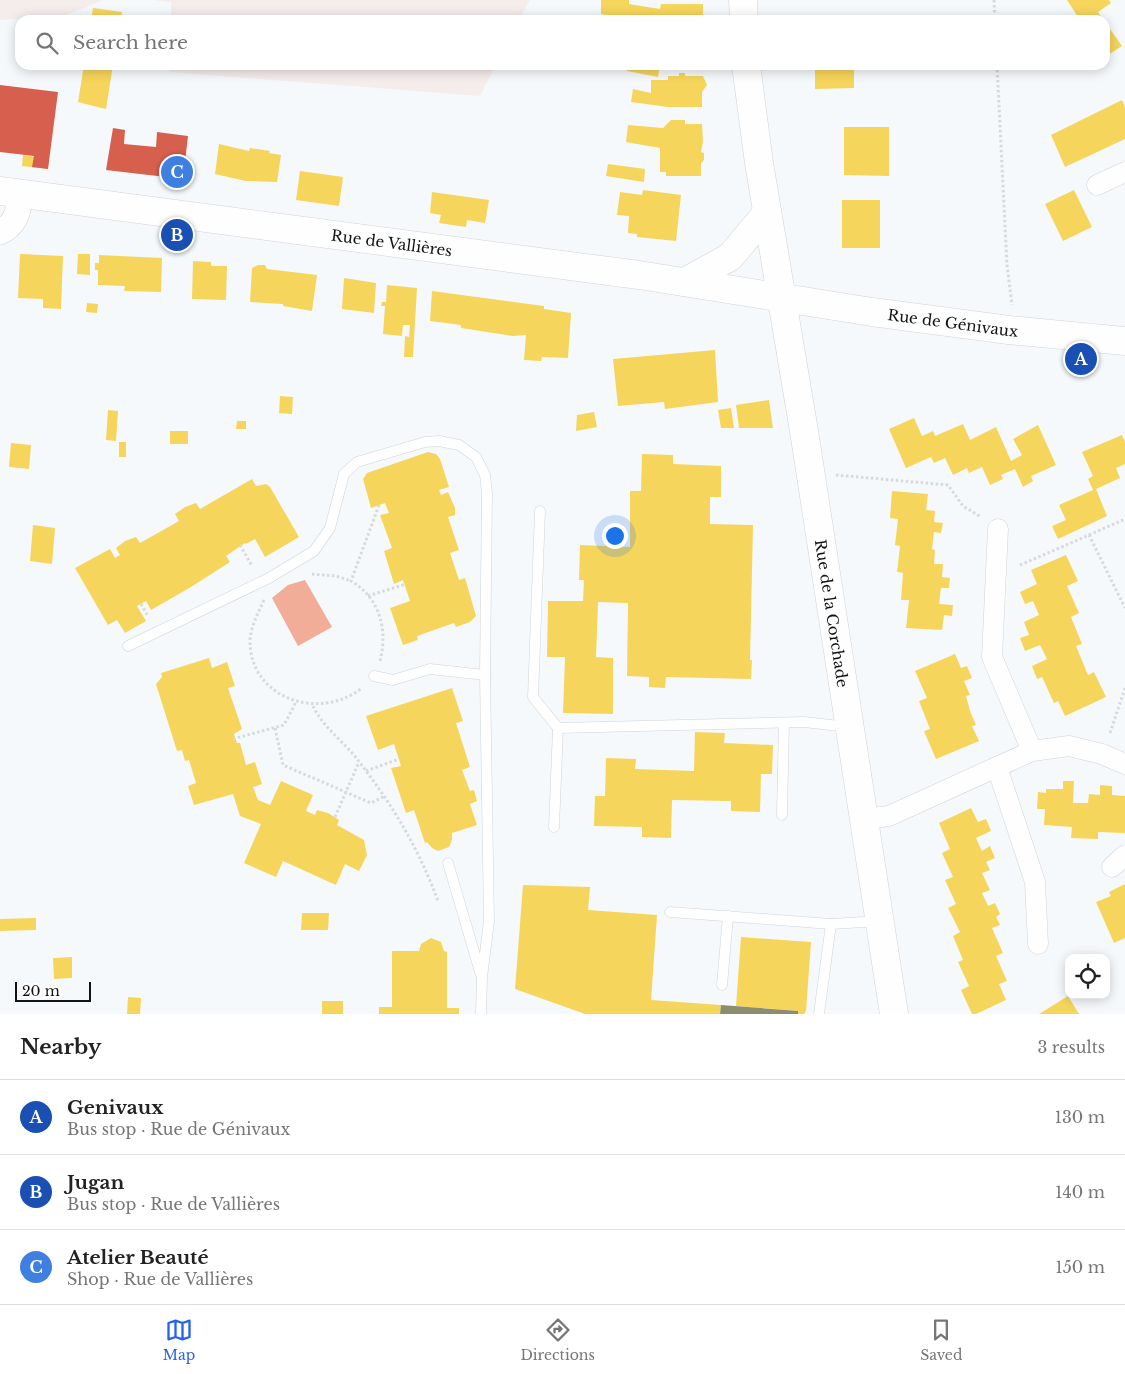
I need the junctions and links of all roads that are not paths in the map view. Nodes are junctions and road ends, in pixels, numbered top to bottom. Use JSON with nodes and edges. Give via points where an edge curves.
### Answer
{"nodes":[{"id":1,"x":743,"y":0,"type":"edge"},
{"id":2,"x":744,"y":15,"type":"edge"},
{"id":3,"x":747,"y":70,"type":"edge"},
{"id":4,"x":1125,"y":172,"type":"edge"},
{"id":5,"x":1097,"y":185,"type":"dead end"},
{"id":6,"x":10,"y":193,"type":"edge"},
{"id":7,"x":767,"y":213,"type":"junction"},
{"id":8,"x":0,"y":232,"type":"edge"},
{"id":9,"x":685,"y":282,"type":"junction"},
{"id":10,"x":782,"y":298,"type":"junction"},
{"id":11,"x":1125,"y":341,"type":"edge"},
{"id":12,"x":540,"y":511,"type":"dead end"},
{"id":13,"x":998,"y":529,"type":"road end"},
{"id":14,"x":128,"y":646,"type":"dead end"},
{"id":15,"x":485,"y":675,"type":"junction"},
{"id":16,"x":374,"y":676,"type":"road end"},
{"id":17,"x":784,"y":723,"type":"junction"},
{"id":18,"x":558,"y":728,"type":"junction"},
{"id":19,"x":849,"y":728,"type":"junction"},
{"id":20,"x":1032,"y":751,"type":"junction"},
{"id":21,"x":1125,"y":764,"type":"edge"},
{"id":22,"x":997,"y":767,"type":"junction"},
{"id":23,"x":782,"y":815,"type":"dead end"},
{"id":24,"x":864,"y":819,"type":"junction"},
{"id":25,"x":554,"y":827,"type":"dead end"},
{"id":26,"x":448,"y":863,"type":"dead end"},
{"id":27,"x":670,"y":912,"type":"dead end"},
{"id":28,"x":728,"y":916,"type":"junction"},
{"id":29,"x":880,"y":921,"type":"junction"},
{"id":30,"x":831,"y":924,"type":"junction"},
{"id":31,"x":1038,"y":944,"type":"dead end"},
{"id":32,"x":482,"y":977,"type":"junction"},
{"id":33,"x":722,"y":985,"type":"dead end"},
{"id":34,"x":481,"y":1014,"type":"edge"},
{"id":35,"x":819,"y":1014,"type":"edge"},
{"id":36,"x":894,"y":1014,"type":"edge"}],
"edges":[{"from":1,"to":2,"type":"main road"},
{"from":3,"to":7,"type":"main road","name":"Rue de la Corchade"},
{"from":4,"to":5,"type":"street"},
{"from":6,"to":8,"type":"street","via":[[17,216],[10,227]]},
{"from":6,"to":9,"type":"main road","name":"Rue de Vallières"},
{"from":7,"to":9,"type":"main road","via":[[730,257]]},
{"from":7,"to":10,"type":"main road","name":"Rue de la Corchade"},
{"from":9,"to":10,"type":"main road","name":"Rue de Vallières"},
{"from":10,"to":11,"type":"main road","name":"Rue de Génivaux","via":[[1009,330]]},
{"from":10,"to":19,"type":"main road","name":"Rue de la Corchade"},
{"from":12,"to":18,"type":"lane","via":[[532,697]]},
{"from":13,"to":20,"type":"street","via":[[992,657]]},
{"from":14,"to":15,"type":"lane","via":[[261,582],[314,550],[330,528],[344,474],[357,462],[425,442],[439,441],[459,445],[476,457],[485,475]]},
{"from":15,"to":16,"type":"lane","via":[[430,669],[393,680]]},
{"from":15,"to":32,"type":"lane","via":[[489,921]]},
{"from":17,"to":18,"type":"lane"},
{"from":17,"to":19,"type":"lane","via":[[804,722]]},
{"from":17,"to":23,"type":"lane"},
{"from":18,"to":25,"type":"lane"},
{"from":19,"to":24,"type":"main road","name":"Rue de la Corchade"},
{"from":20,"to":21,"type":"street","via":[[1069,746]]},
{"from":20,"to":22,"type":"street"},
{"from":22,"to":24,"type":"street","via":[[889,816]]},
{"from":22,"to":31,"type":"street","via":[[1035,882]]},
{"from":24,"to":29,"type":"main road","name":"Rue de la Corchade"},
{"from":26,"to":32,"type":"lane"},
{"from":27,"to":28,"type":"lane"},
{"from":28,"to":30,"type":"lane"},
{"from":28,"to":33,"type":"lane"},
{"from":29,"to":30,"type":"lane"},
{"from":29,"to":36,"type":"main road","name":"Rue de la Corchade"},
{"from":30,"to":35,"type":"lane"},
{"from":32,"to":34,"type":"lane"}]}
